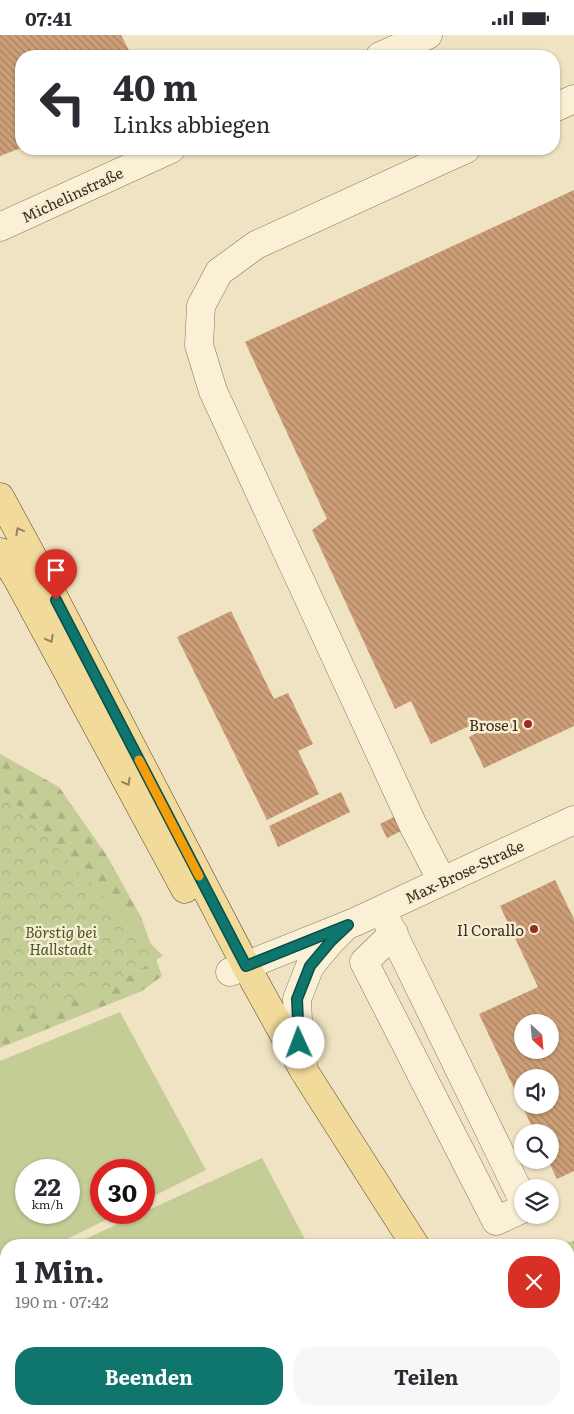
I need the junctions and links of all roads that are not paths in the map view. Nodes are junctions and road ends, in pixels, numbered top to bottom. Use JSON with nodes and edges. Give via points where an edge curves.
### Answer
{"nodes":[{"id":1,"x":428,"y":35,"type":"edge"},
{"id":2,"x":388,"y":47,"type":"edge"},
{"id":3,"x":574,"y":99,"type":"edge"},
{"id":4,"x":560,"y":106,"type":"edge"},
{"id":5,"x":158,"y":155,"type":"edge"},
{"id":6,"x":453,"y":155,"type":"edge"},
{"id":7,"x":2,"y":226,"type":"edge"},
{"id":8,"x":0,"y":497,"type":"edge"},
{"id":9,"x":0,"y":552,"type":"edge"},
{"id":10,"x":574,"y":820,"type":"edge"},
{"id":11,"x":442,"y":881,"type":"junction"},
{"id":12,"x":381,"y":909,"type":"junction"},
{"id":13,"x":351,"y":923,"type":"junction"},
{"id":14,"x":394,"y":933,"type":"junction"},
{"id":15,"x":238,"y":969,"type":"junction"},
{"id":16,"x":304,"y":1071,"type":"junction"},
{"id":17,"x":514,"y":1181,"type":"edge"},
{"id":18,"x":514,"y":1213,"type":"edge"},
{"id":19,"x":392,"y":1239,"type":"edge"},
{"id":20,"x":411,"y":1239,"type":"edge"}],
"edges":[{"from":1,"to":2,"type":"street"},
{"from":3,"to":4,"type":"street"},
{"from":5,"to":7,"type":"street","name":"Michelinstraße"},
{"from":6,"to":11,"type":"street","via":[[256,245],[219,272],[201,306],[199,345],[213,391],[413,825]]},
{"from":15,"to":8,"type":"main road","one_way":true,"via":[[42,574]]},
{"from":9,"to":15,"type":"main road","one_way":true},
{"from":10,"to":11,"type":"street","name":"Max-Brose-Straße"},
{"from":11,"to":12,"type":"street","name":"Max-Brose-Straße"},
{"from":12,"to":13,"type":"street","name":"Max-Brose-Straße"},
{"from":12,"to":14,"type":"street"},
{"from":13,"to":15,"type":"street"},
{"from":13,"to":16,"type":"street","via":[[310,966],[297,999]]},
{"from":14,"to":17,"type":"street"},
{"from":14,"to":18,"type":"street","via":[[364,962],[496,1221]]},
{"from":15,"to":16,"type":"main road"},
{"from":15,"to":19,"type":"main road","via":[[291,1078]]},
{"from":16,"to":20,"type":"main road"}]}
